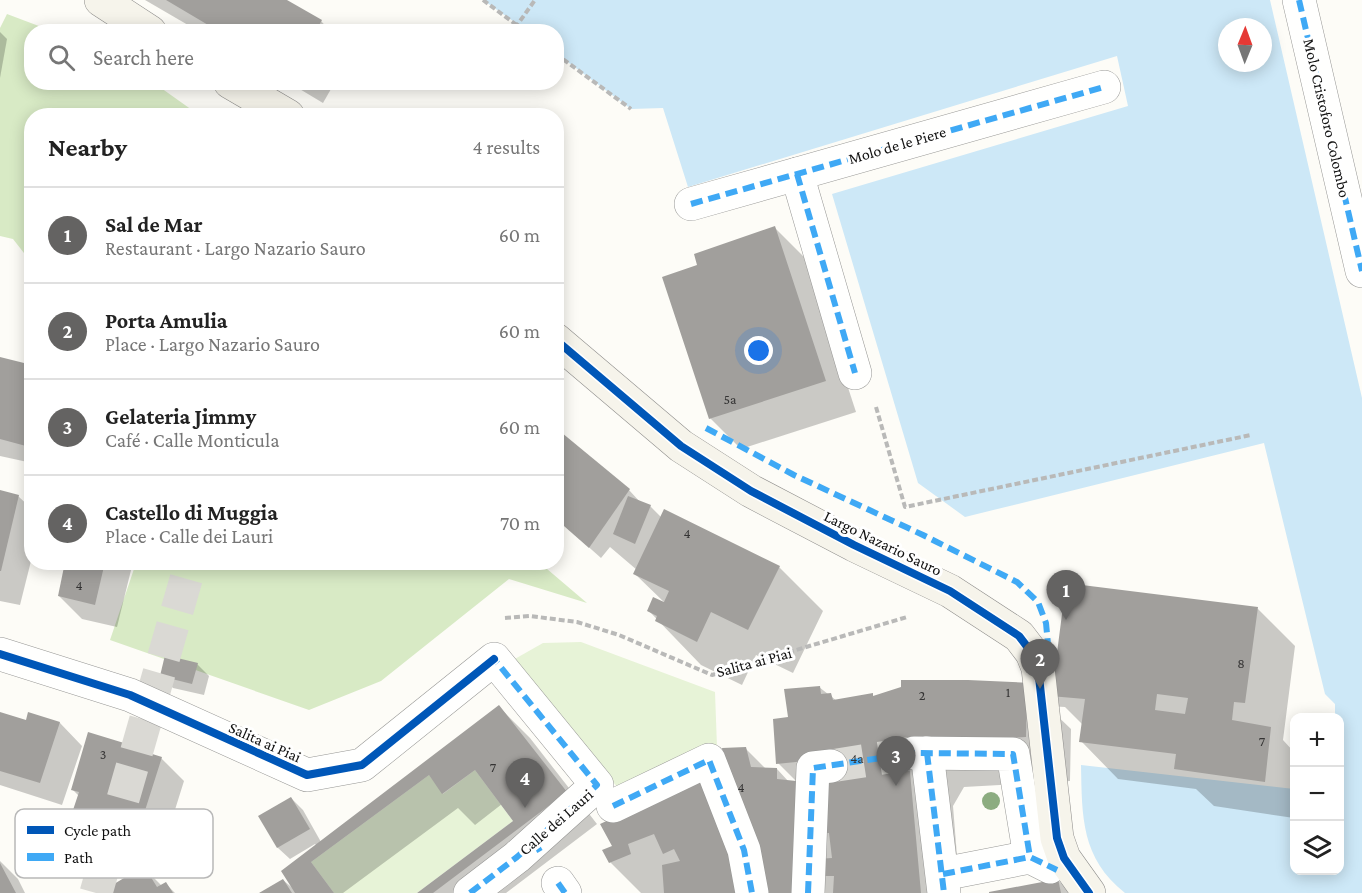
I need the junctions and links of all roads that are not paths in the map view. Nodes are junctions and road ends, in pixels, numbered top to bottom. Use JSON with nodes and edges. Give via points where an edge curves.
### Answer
{"nodes":[{"id":1,"x":101,"y":0,"type":"edge"},
{"id":2,"x":1299,"y":0,"type":"edge"},
{"id":3,"x":138,"y":24,"type":"edge"},
{"id":4,"x":1104,"y":87,"type":"dead end"},
{"id":5,"x":237,"y":90,"type":"edge"},
{"id":6,"x":242,"y":90,"type":"edge"},
{"id":7,"x":254,"y":108,"type":"edge"},
{"id":8,"x":274,"y":108,"type":"edge"},
{"id":9,"x":797,"y":174,"type":"junction"},
{"id":10,"x":691,"y":204,"type":"dead end"},
{"id":11,"x":1362,"y":271,"type":"edge"},
{"id":12,"x":564,"y":346,"type":"edge"},
{"id":13,"x":855,"y":372,"type":"dead end"},
{"id":14,"x":0,"y":654,"type":"edge"},
{"id":15,"x":494,"y":659,"type":"joint"},
{"id":16,"x":831,"y":766,"type":"tunnel mouth"},
{"id":17,"x":613,"y":806,"type":"dead end"},
{"id":18,"x":943,"y":884,"type":"edge"},
{"id":19,"x":470,"y":893,"type":"edge"},
{"id":20,"x":752,"y":893,"type":"edge"},
{"id":21,"x":808,"y":893,"type":"edge"},
{"id":22,"x":1089,"y":893,"type":"edge"}],
"edges":[{"from":1,"to":3,"type":"main road"},
{"from":2,"to":11,"type":"street","name":"Molo Cristoforo Colombo"},
{"from":4,"to":9,"type":"street","name":"Molo de le Piere"},
{"from":5,"to":7,"type":"main road"},
{"from":6,"to":8,"type":"main road"},
{"from":9,"to":10,"type":"street","name":"Molo de le Piere"},
{"from":9,"to":13,"type":"street"},
{"from":12,"to":22,"type":"main road","name":"Largo Nazario Sauro","via":[[681,446],[751,491],[950,591],[1019,636],[1038,668],[1057,838],[1064,858]]},
{"from":14,"to":15,"type":"street","name":"Salita ai Piai","via":[[130,695],[307,776],[362,765]]},
{"from":15,"to":19,"type":"street","name":"Calle dei Lauri","via":[[597,785],[538,848]]},
{"from":16,"to":21,"type":"street","via":[[813,768]]},
{"from":17,"to":20,"type":"street","via":[[709,760],[744,850]]},
{"from":18,"to":18,"type":"street","via":[[921,753],[1013,754],[1044,863]]}]}
